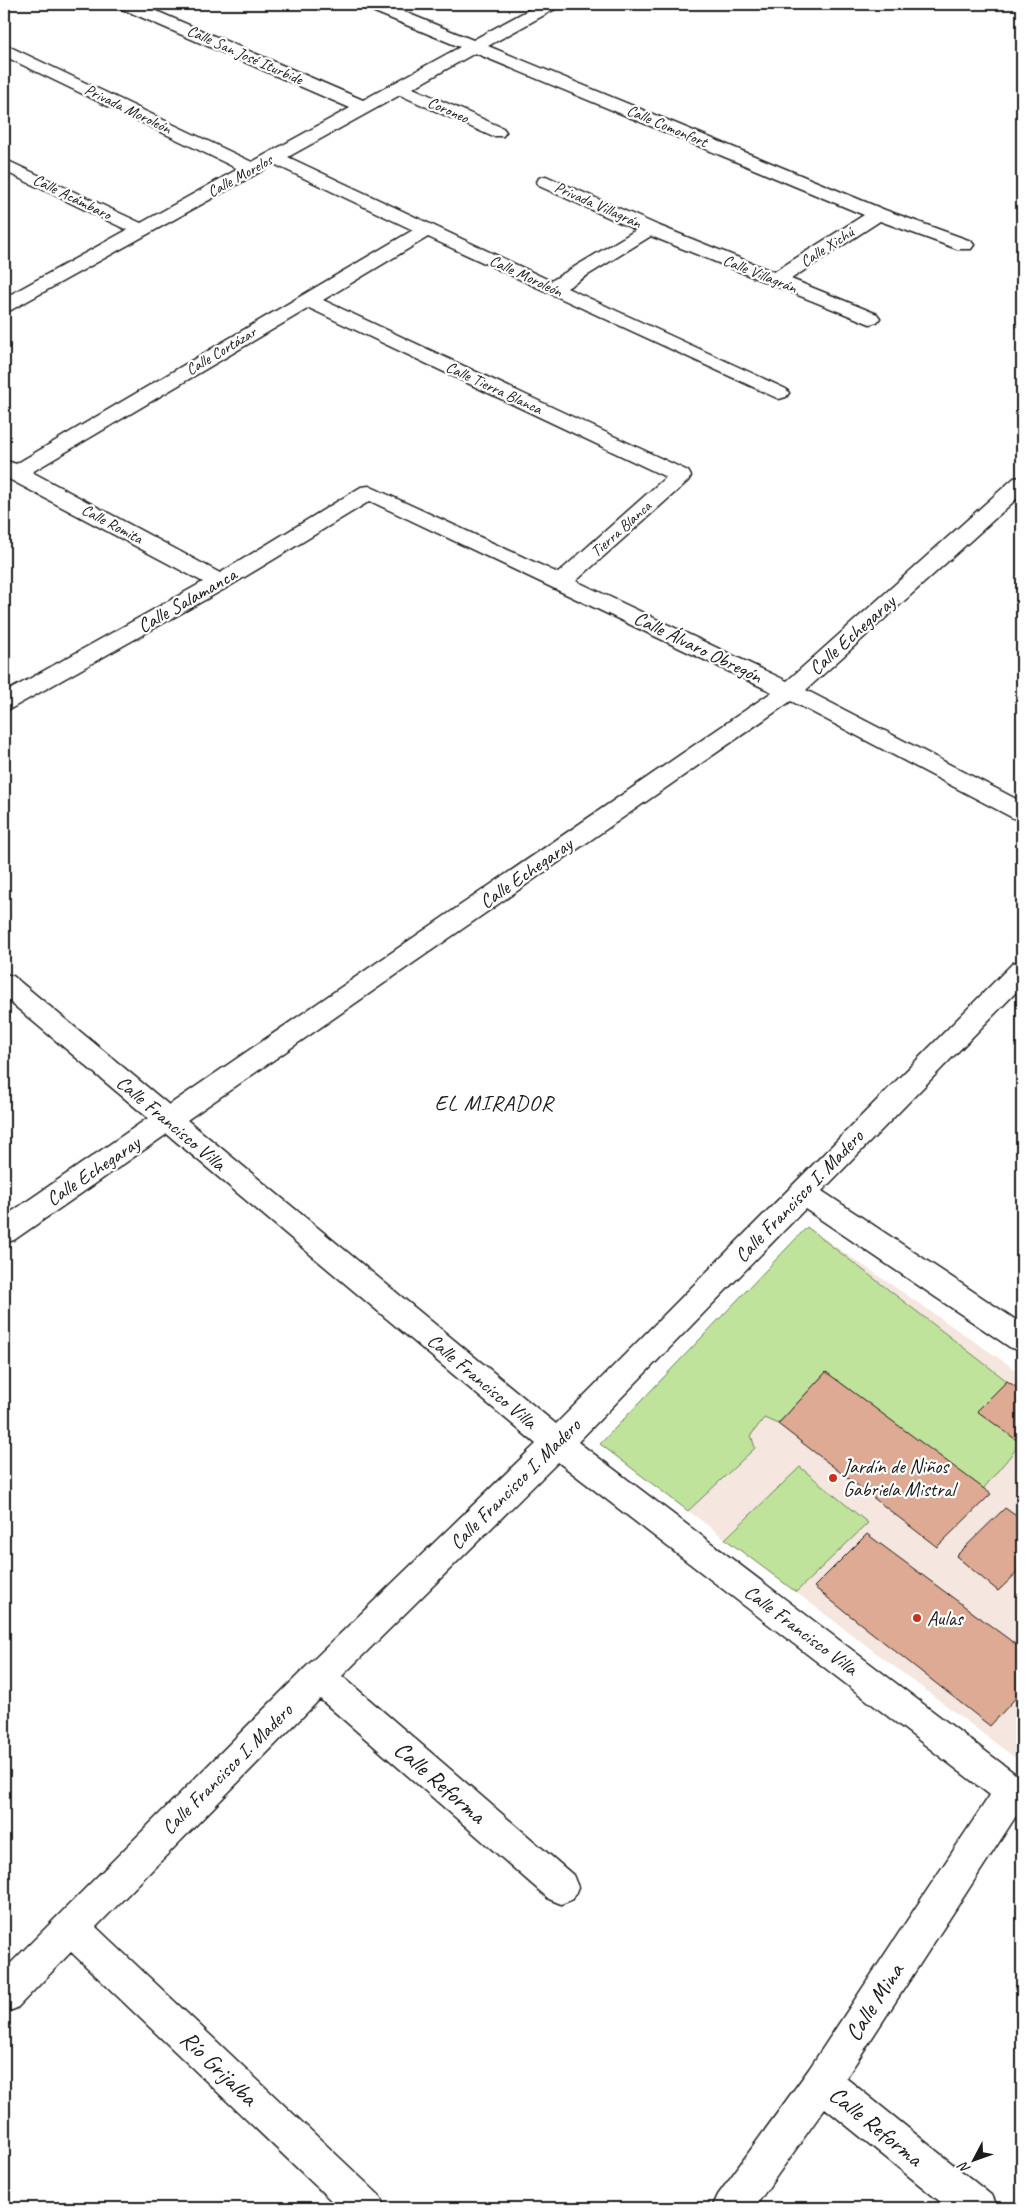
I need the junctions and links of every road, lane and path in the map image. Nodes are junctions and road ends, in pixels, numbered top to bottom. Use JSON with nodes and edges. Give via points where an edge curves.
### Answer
{"nodes":[{"id":1,"x":126,"y":4,"type":"edge"},
{"id":2,"x":371,"y":4,"type":"edge"},
{"id":3,"x":551,"y":4,"type":"edge"},
{"id":4,"x":476,"y":46,"type":"junction"},
{"id":5,"x":4,"y":49,"type":"edge"},
{"id":6,"x":398,"y":88,"type":"junction"},
{"id":7,"x":363,"y":107,"type":"junction"},
{"id":8,"x":497,"y":132,"type":"dead end"},
{"id":9,"x":274,"y":157,"type":"junction"},
{"id":10,"x":4,"y":164,"type":"edge"},
{"id":11,"x":252,"y":169,"type":"junction"},
{"id":12,"x":546,"y":182,"type":"dead end"},
{"id":13,"x":878,"y":214,"type":"junction"},
{"id":14,"x":650,"y":229,"type":"junction"},
{"id":15,"x":141,"y":230,"type":"junction"},
{"id":16,"x":427,"y":230,"type":"junction"},
{"id":17,"x":964,"y":245,"type":"dead end"},
{"id":18,"x":776,"y":280,"type":"junction"},
{"id":19,"x":552,"y":289,"type":"junction"},
{"id":20,"x":308,"y":300,"type":"junction"},
{"id":21,"x":4,"y":306,"type":"edge"},
{"id":22,"x":870,"y":318,"type":"dead end"},
{"id":23,"x":779,"y":393,"type":"dead end"},
{"id":24,"x":9,"y":470,"type":"edge"},
{"id":25,"x":680,"y":476,"type":"joint"},
{"id":26,"x":1022,"y":483,"type":"edge"},
{"id":27,"x":369,"y":492,"type":"joint"},
{"id":28,"x":220,"y":582,"type":"junction"},
{"id":29,"x":562,"y":582,"type":"junction"},
{"id":30,"x":790,"y":691,"type":"junction"},
{"id":31,"x":4,"y":703,"type":"edge"},
{"id":32,"x":1022,"y":812,"type":"edge"},
{"id":33,"x":1022,"y":970,"type":"edge"},
{"id":34,"x":4,"y":983,"type":"edge"},
{"id":35,"x":167,"y":1120,"type":"junction"},
{"id":36,"x":802,"y":1192,"type":"junction"},
{"id":37,"x":4,"y":1232,"type":"edge"},
{"id":38,"x":1022,"y":1339,"type":"edge"},
{"id":39,"x":557,"y":1443,"type":"junction"},
{"id":40,"x":319,"y":1677,"type":"junction"},
{"id":41,"x":1017,"y":1795,"type":"edge"},
{"id":42,"x":561,"y":1887,"type":"dead end"},
{"id":43,"x":71,"y":1928,"type":"junction"},
{"id":44,"x":4,"y":1994,"type":"edge"},
{"id":45,"x":822,"y":2082,"type":"junction"},
{"id":46,"x":366,"y":2208,"type":"edge"},
{"id":47,"x":731,"y":2208,"type":"edge"},
{"id":48,"x":978,"y":2208,"type":"edge"}],
"edges":[{"from":1,"to":7,"type":"street","name":"Calle San José Iturbide"},
{"from":2,"to":4,"type":"street","name":"Calle Comonfort"},
{"from":3,"to":4,"type":"street","name":"Calle Morelos"},
{"from":4,"to":6,"type":"street","name":"Calle Morelos"},
{"from":4,"to":13,"type":"street","name":"Calle Comonfort"},
{"from":5,"to":11,"type":"street","name":"Privada Moroleón"},
{"from":6,"to":7,"type":"street","name":"Calle Morelos"},
{"from":6,"to":8,"type":"street","name":"Coroneo"},
{"from":7,"to":9,"type":"street","name":"Calle Morelos"},
{"from":9,"to":11,"type":"street","name":"Calle Morelos"},
{"from":9,"to":16,"type":"street","name":"Calle Moroleón"},
{"from":10,"to":15,"type":"street","name":"Calle Acámbaro"},
{"from":11,"to":15,"type":"street","name":"Calle Morelos"},
{"from":12,"to":14,"type":"street","name":"Privada Villagrán"},
{"from":13,"to":17,"type":"street","name":"Calle Comonfort"},
{"from":13,"to":18,"type":"street","name":"Calle Xichú"},
{"from":14,"to":18,"type":"street","name":"Calle Villagrán"},
{"from":14,"to":19,"type":"street"},
{"from":15,"to":21,"type":"street","name":"Calle Morelos"},
{"from":16,"to":19,"type":"street","name":"Calle Moroleón"},
{"from":16,"to":20,"type":"street","name":"Calle Cortázar"},
{"from":18,"to":22,"type":"street","name":"Calle Villagrán"},
{"from":19,"to":23,"type":"street","name":"Calle Moroleón"},
{"from":20,"to":24,"type":"street","name":"Calle Cortázar"},
{"from":20,"to":25,"type":"street","name":"Calle Tierra Blanca"},
{"from":24,"to":28,"type":"street","name":"Calle Romita"},
{"from":25,"to":29,"type":"street","name":"Tierra Blanca"},
{"from":26,"to":30,"type":"street","name":"Calle Echegaray"},
{"from":27,"to":28,"type":"street","name":"Calle Salamanca"},
{"from":27,"to":29,"type":"street","name":"Calle Álvaro Obregón"},
{"from":28,"to":31,"type":"street","name":"Calle Salamanca"},
{"from":29,"to":30,"type":"street","name":"Calle Álvaro Obregón"},
{"from":30,"to":32,"type":"street","name":"Calle Álvaro Obregón"},
{"from":30,"to":35,"type":"street","name":"Calle Echegaray"},
{"from":33,"to":36,"type":"street","name":"Calle Francisco I. Madero"},
{"from":34,"to":35,"type":"street","name":"Calle Francisco Villa"},
{"from":35,"to":37,"type":"street","name":"Calle Echegaray"},
{"from":35,"to":39,"type":"street","name":"Calle Francisco Villa"},
{"from":36,"to":38,"type":"street"},
{"from":36,"to":39,"type":"street","name":"Calle Francisco I. Madero"},
{"from":39,"to":40,"type":"street","name":"Calle Francisco I. Madero"},
{"from":39,"to":41,"type":"street","name":"Calle Francisco Villa"},
{"from":40,"to":42,"type":"street","name":"Calle Reforma"},
{"from":40,"to":43,"type":"street","name":"Calle Francisco I. Madero"},
{"from":41,"to":45,"type":"street","name":"Calle Mina"},
{"from":43,"to":44,"type":"street","name":"Calle Francisco I. Madero"},
{"from":43,"to":46,"type":"street","name":"Río Grijalba"},
{"from":45,"to":47,"type":"street","name":"Calle Mina"},
{"from":45,"to":48,"type":"street","name":"Calle Reforma"}]}
